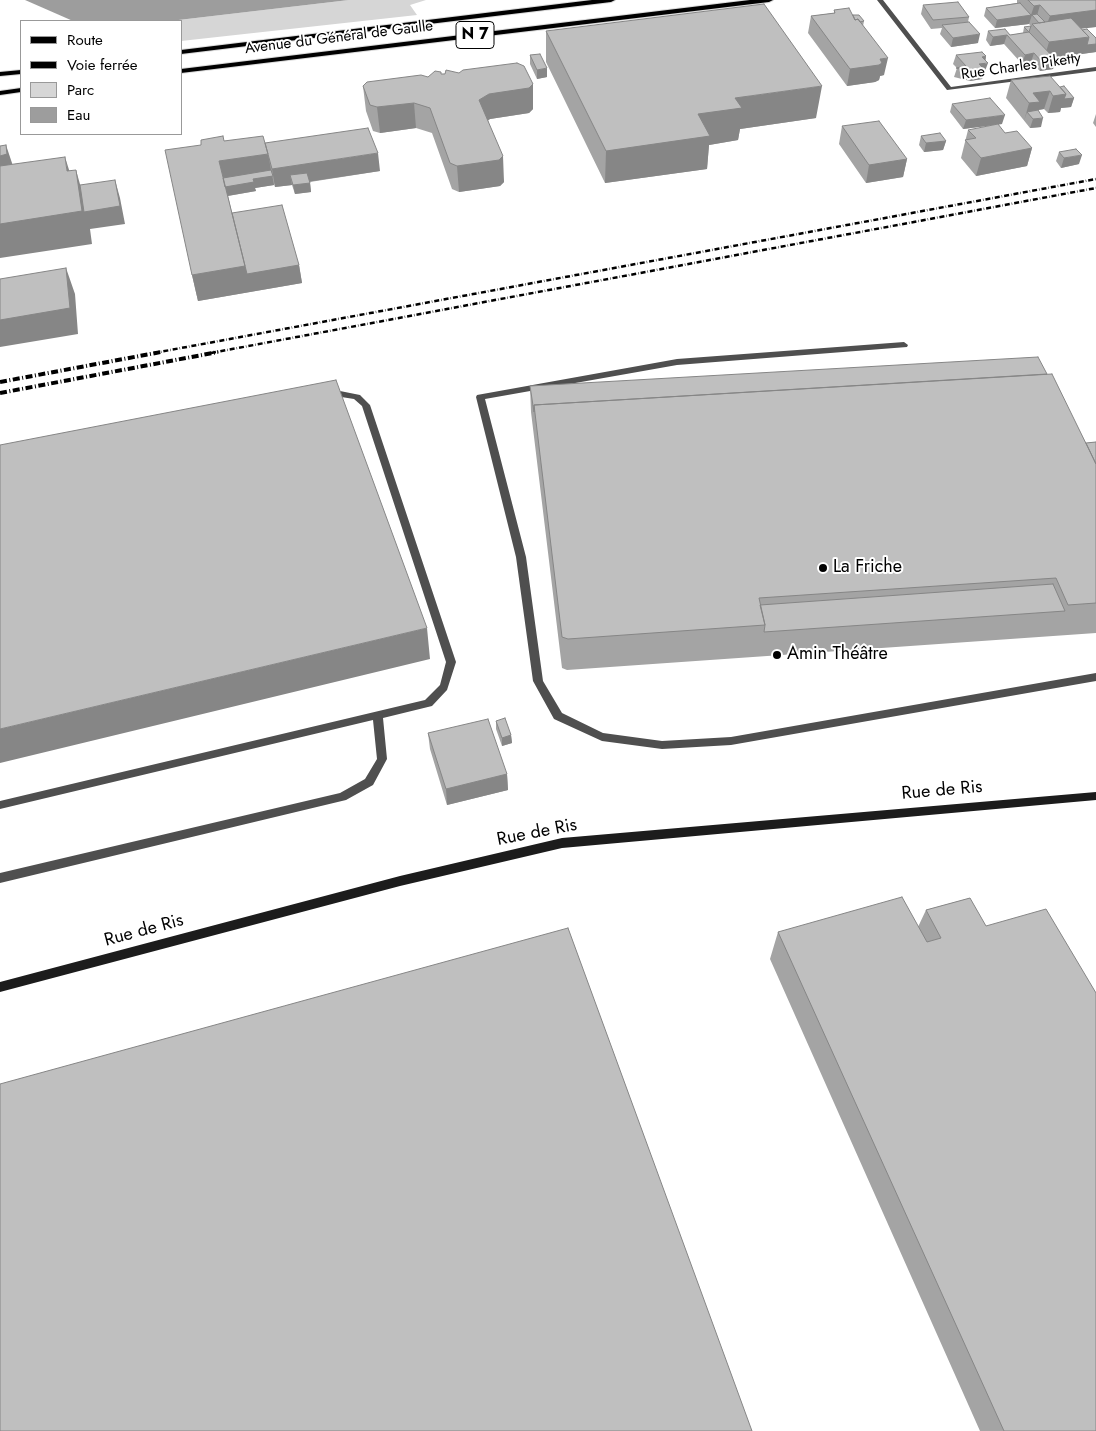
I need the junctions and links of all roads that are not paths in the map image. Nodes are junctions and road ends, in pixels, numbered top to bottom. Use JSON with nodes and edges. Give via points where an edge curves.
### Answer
{"nodes":[{"id":1,"x":611,"y":0,"type":"edge"},
{"id":2,"x":769,"y":0,"type":"edge"},
{"id":3,"x":880,"y":0,"type":"edge"},
{"id":4,"x":182,"y":52,"type":"edge"},
{"id":5,"x":1096,"y":69,"type":"edge"},
{"id":6,"x":182,"y":71,"type":"edge"},
{"id":7,"x":20,"y":72,"type":"edge"},
{"id":8,"x":0,"y":74,"type":"edge"},
{"id":9,"x":20,"y":90,"type":"edge"},
{"id":10,"x":0,"y":92,"type":"edge"},
{"id":11,"x":904,"y":345,"type":"dead end"},
{"id":12,"x":316,"y":397,"type":"edge"},
{"id":13,"x":1096,"y":677,"type":"edge"},
{"id":14,"x":378,"y":716,"type":"junction"},
{"id":15,"x":1096,"y":796,"type":"edge"},
{"id":16,"x":0,"y":805,"type":"edge"},
{"id":17,"x":0,"y":878,"type":"edge"},
{"id":18,"x":0,"y":987,"type":"edge"}],
"edges":[{"from":1,"to":4,"type":"main road","name":"Avenue du Général de Gaulle","number":"N 7"},
{"from":2,"to":6,"type":"main road","name":"Avenue du Général de Gaulle","number":"N 7"},
{"from":3,"to":5,"type":"street","name":"Rue Charles Piketty","via":[[949,89]]},
{"from":7,"to":8,"type":"main road"},
{"from":9,"to":10,"type":"main road"},
{"from":11,"to":13,"type":"street","via":[[677,362],[480,397],[521,557],[538,681],[558,716],[602,737],[662,745],[732,741]]},
{"from":12,"to":14,"type":"street","via":[[335,393],[358,397],[366,405],[451,662],[444,687],[428,703]]},
{"from":14,"to":16,"type":"street"},
{"from":14,"to":17,"type":"street","via":[[382,759],[369,782],[342,797]]},
{"from":15,"to":18,"type":"main road","name":"Rue de Ris","via":[[562,843]]}]}
